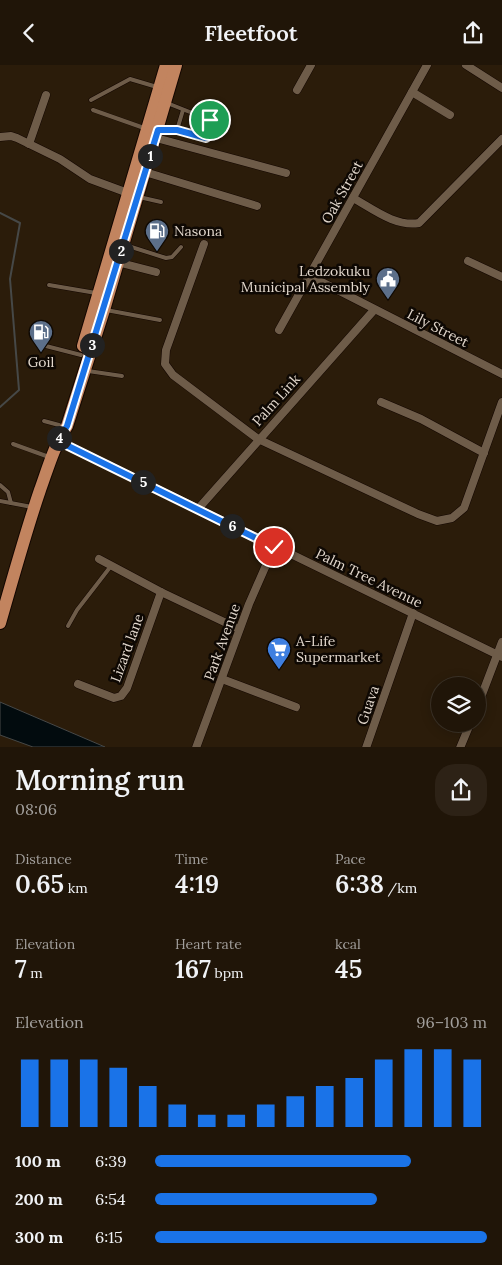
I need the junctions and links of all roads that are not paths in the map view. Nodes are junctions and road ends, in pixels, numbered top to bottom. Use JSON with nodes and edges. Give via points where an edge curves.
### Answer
{"nodes":[{"id":1,"x":166,"y":65,"type":"edge"},
{"id":2,"x":176,"y":65,"type":"edge"},
{"id":3,"x":311,"y":65,"type":"edge"},
{"id":4,"x":427,"y":65,"type":"edge"},
{"id":5,"x":466,"y":65,"type":"edge"},
{"id":6,"x":159,"y":87,"type":"junction"},
{"id":7,"x":502,"y":88,"type":"edge"},
{"id":8,"x":297,"y":89,"type":"dead end"},
{"id":9,"x":412,"y":92,"type":"junction"},
{"id":10,"x":46,"y":95,"type":"dead end"},
{"id":11,"x":91,"y":100,"type":"dead end"},
{"id":12,"x":166,"y":103,"type":"junction"},
{"id":13,"x":93,"y":110,"type":"dead end"},
{"id":14,"x":182,"y":110,"type":"junction"},
{"id":15,"x":450,"y":115,"type":"dead end"},
{"id":16,"x":177,"y":130,"type":"junction"},
{"id":17,"x":153,"y":132,"type":"junction"},
{"id":18,"x":0,"y":137,"type":"edge"},
{"id":19,"x":501,"y":140,"type":"edge"},
{"id":20,"x":29,"y":144,"type":"junction"},
{"id":21,"x":145,"y":172,"type":"junction"},
{"id":22,"x":286,"y":173,"type":"dead end"},
{"id":23,"x":132,"y":194,"type":"junction"},
{"id":24,"x":353,"y":198,"type":"junction"},
{"id":25,"x":161,"y":202,"type":"dead end"},
{"id":26,"x":257,"y":206,"type":"dead end"},
{"id":27,"x":122,"y":244,"type":"junction"},
{"id":28,"x":204,"y":244,"type":"dead end"},
{"id":29,"x":181,"y":247,"type":"dead end"},
{"id":30,"x":468,"y":261,"type":"dead end"},
{"id":31,"x":118,"y":262,"type":"junction"},
{"id":32,"x":156,"y":272,"type":"dead end"},
{"id":33,"x":310,"y":276,"type":"junction"},
{"id":34,"x":502,"y":277,"type":"edge"},
{"id":35,"x":49,"y":285,"type":"dead end"},
{"id":36,"x":98,"y":293,"type":"junction"},
{"id":37,"x":104,"y":310,"type":"junction"},
{"id":38,"x":374,"y":310,"type":"junction"},
{"id":39,"x":160,"y":320,"type":"dead end"},
{"id":40,"x":279,"y":330,"type":"dead end"},
{"id":41,"x":42,"y":345,"type":"dead end"},
{"id":42,"x":81,"y":355,"type":"junction"},
{"id":43,"x":84,"y":370,"type":"junction"},
{"id":44,"x":502,"y":373,"type":"edge"},
{"id":45,"x":122,"y":376,"type":"dead end"},
{"id":46,"x":381,"y":402,"type":"dead end"},
{"id":47,"x":502,"y":402,"type":"edge"},
{"id":48,"x":44,"y":421,"type":"dead end"},
{"id":49,"x":59,"y":425,"type":"junction"},
{"id":50,"x":258,"y":439,"type":"junction"},
{"id":51,"x":58,"y":441,"type":"junction"},
{"id":52,"x":13,"y":444,"type":"dead end"},
{"id":53,"x":484,"y":453,"type":"junction"},
{"id":54,"x":51,"y":458,"type":"junction"},
{"id":55,"x":0,"y":485,"type":"edge"},
{"id":56,"x":0,"y":501,"type":"edge"},
{"id":57,"x":11,"y":503,"type":"junction"},
{"id":58,"x":34,"y":508,"type":"junction"},
{"id":59,"x":198,"y":509,"type":"junction"},
{"id":60,"x":274,"y":547,"type":"junction"},
{"id":61,"x":98,"y":559,"type":"dead end"},
{"id":62,"x":111,"y":565,"type":"junction"},
{"id":63,"x":161,"y":592,"type":"junction"},
{"id":64,"x":413,"y":613,"type":"junction"},
{"id":65,"x":0,"y":623,"type":"edge"},
{"id":66,"x":68,"y":625,"type":"dead end"},
{"id":67,"x":239,"y":629,"type":"junction"},
{"id":68,"x":502,"y":642,"type":"edge"},
{"id":69,"x":500,"y":656,"type":"edge"},
{"id":70,"x":222,"y":679,"type":"junction"},
{"id":71,"x":78,"y":685,"type":"dead end"},
{"id":72,"x":486,"y":687,"type":"edge"},
{"id":73,"x":296,"y":707,"type":"dead end"},
{"id":74,"x":467,"y":732,"type":"edge"},
{"id":75,"x":196,"y":747,"type":"edge"},
{"id":76,"x":366,"y":747,"type":"edge"},
{"id":77,"x":460,"y":747,"type":"edge"}],
"edges":[{"from":1,"to":6,"type":"main road"},
{"from":2,"to":12,"type":"main road"},
{"from":3,"to":8,"type":"street"},
{"from":4,"to":9,"type":"street","name":"Oak Street"},
{"from":5,"to":7,"type":"street"},
{"from":6,"to":11,"type":"lane","via":[[130,79]]},
{"from":6,"to":17,"type":"main road"},
{"from":9,"to":15,"type":"street"},
{"from":9,"to":24,"type":"street","name":"Oak Street"},
{"from":10,"to":20,"type":"street"},
{"from":12,"to":14,"type":"lane"},
{"from":12,"to":17,"type":"main road"},
{"from":13,"to":17,"type":"lane"},
{"from":14,"to":16,"type":"lane"},
{"from":14,"to":16,"type":"lane","via":[[210,120],[214,129],[206,138]]},
{"from":16,"to":17,"type":"lane"},
{"from":17,"to":21,"type":"main road"},
{"from":17,"to":22,"type":"street"},
{"from":17,"to":23,"type":"main road"},
{"from":18,"to":20,"type":"street","via":[[11,137]]},
{"from":19,"to":24,"type":"street","via":[[418,223],[398,222]]},
{"from":20,"to":23,"type":"street","via":[[90,179]]},
{"from":21,"to":23,"type":"main road"},
{"from":21,"to":26,"type":"street"},
{"from":23,"to":25,"type":"lane"},
{"from":23,"to":27,"type":"main road"},
{"from":23,"to":36,"type":"main road"},
{"from":24,"to":33,"type":"street","name":"Oak Street"},
{"from":27,"to":29,"type":"lane","via":[[166,258],[172,257]]},
{"from":27,"to":31,"type":"main road"},
{"from":28,"to":50,"type":"street","via":[[166,350],[165,364],[172,375]]},
{"from":30,"to":34,"type":"street"},
{"from":31,"to":32,"type":"street"},
{"from":31,"to":37,"type":"main road"},
{"from":33,"to":38,"type":"street","name":"Lily Street"},
{"from":33,"to":40,"type":"street","name":"Oak Street"},
{"from":35,"to":36,"type":"lane"},
{"from":36,"to":42,"type":"main road"},
{"from":37,"to":39,"type":"lane"},
{"from":37,"to":43,"type":"main road"},
{"from":38,"to":44,"type":"street","name":"Lily Street"},
{"from":38,"to":50,"type":"street","name":"Palm Link"},
{"from":41,"to":42,"type":"lane"},
{"from":42,"to":49,"type":"main road"},
{"from":43,"to":45,"type":"lane"},
{"from":43,"to":51,"type":"main road","via":[[67,426]]},
{"from":46,"to":53,"type":"street"},
{"from":47,"to":53,"type":"street"},
{"from":48,"to":49,"type":"lane"},
{"from":49,"to":51,"type":"main road"},
{"from":50,"to":53,"type":"street","via":[[436,521],[452,518],[464,508]]},
{"from":50,"to":59,"type":"street","name":"Palm Link"},
{"from":51,"to":54,"type":"main road"},
{"from":51,"to":59,"type":"street","name":"Palm Tree Avenue"},
{"from":52,"to":54,"type":"lane"},
{"from":54,"to":58,"type":"main road"},
{"from":55,"to":57,"type":"lane","via":[[8,492]]},
{"from":56,"to":57,"type":"lane"},
{"from":57,"to":58,"type":"lane"},
{"from":58,"to":65,"type":"main road"},
{"from":59,"to":60,"type":"street","name":"Palm Tree Avenue"},
{"from":60,"to":64,"type":"street","name":"Palm Tree Avenue"},
{"from":60,"to":67,"type":"street","name":"Park Avenue"},
{"from":61,"to":62,"type":"street"},
{"from":62,"to":63,"type":"street"},
{"from":62,"to":66,"type":"lane"},
{"from":63,"to":67,"type":"street"},
{"from":63,"to":71,"type":"street","name":"Lizard lane","via":[[121,697],[114,698]]},
{"from":64,"to":69,"type":"street","name":"Palm Tree Avenue"},
{"from":64,"to":76,"type":"street","name":"Guava"},
{"from":67,"to":70,"type":"street","name":"Park Avenue"},
{"from":68,"to":69,"type":"street"},
{"from":69,"to":72,"type":"street"},
{"from":70,"to":73,"type":"street"},
{"from":70,"to":75,"type":"street","name":"Park Avenue"},
{"from":74,"to":77,"type":"street"}]}
